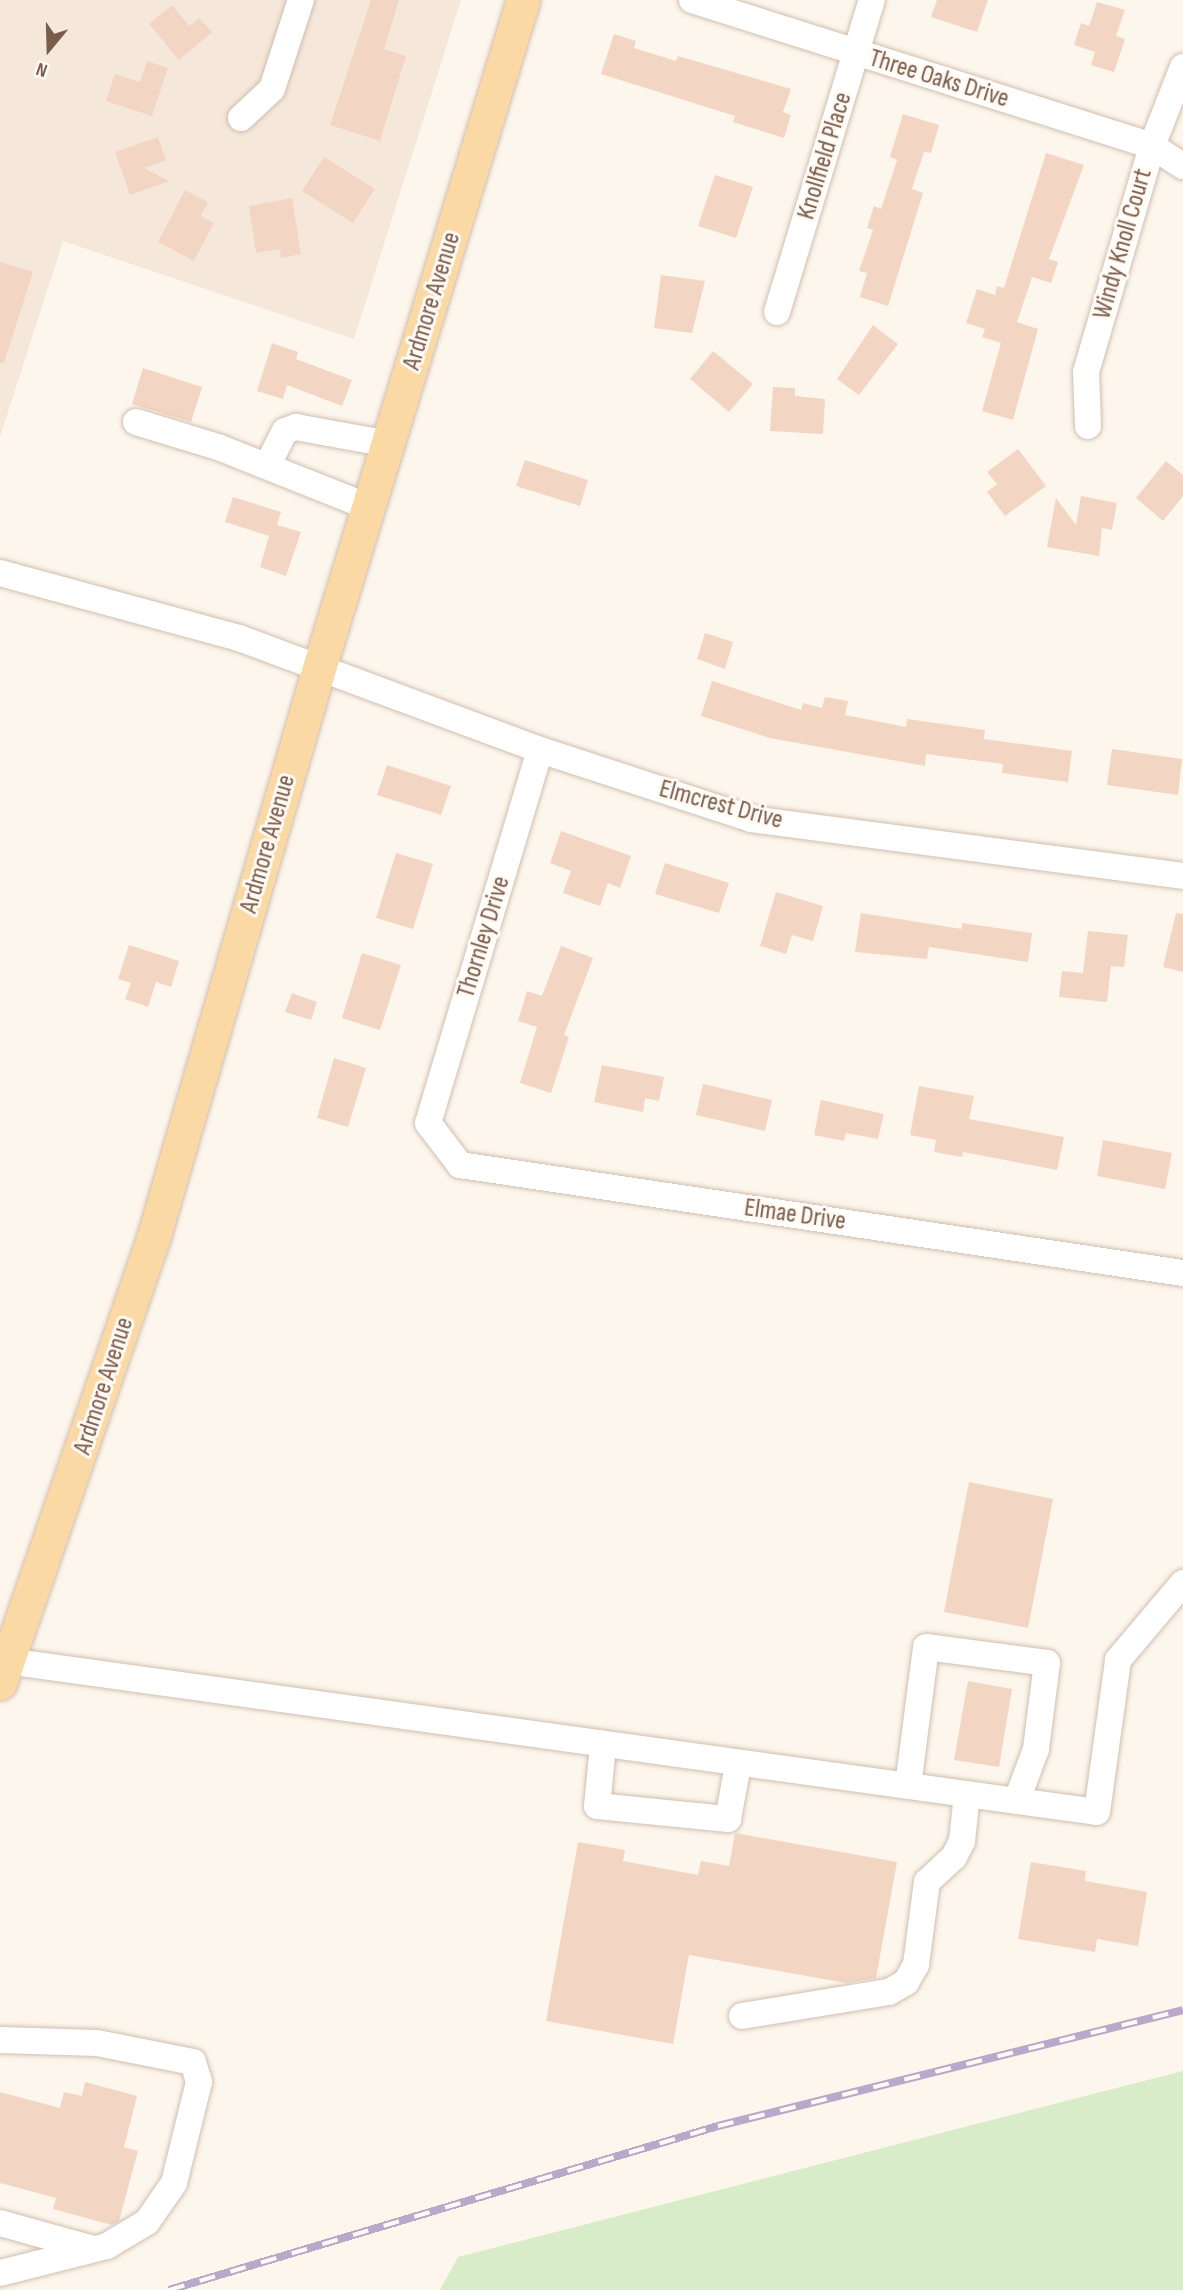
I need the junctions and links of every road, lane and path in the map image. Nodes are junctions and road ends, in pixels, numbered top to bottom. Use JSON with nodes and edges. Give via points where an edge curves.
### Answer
{"nodes":[{"id":1,"x":301,"y":0,"type":"edge"},
{"id":2,"x":523,"y":0,"type":"edge"},
{"id":3,"x":692,"y":0,"type":"edge"},
{"id":4,"x":872,"y":0,"type":"edge"},
{"id":5,"x":856,"y":53,"type":"junction"},
{"id":6,"x":1183,"y":67,"type":"edge"},
{"id":7,"x":241,"y":118,"type":"dead end"},
{"id":8,"x":1152,"y":146,"type":"junction"},
{"id":9,"x":1183,"y":166,"type":"edge"},
{"id":10,"x":777,"y":312,"type":"dead end"},
{"id":11,"x":136,"y":422,"type":"dead end"},
{"id":12,"x":1088,"y":426,"type":"dead end"},
{"id":13,"x":389,"y":444,"type":"junction"},
{"id":14,"x":267,"y":466,"type":"junction"},
{"id":15,"x":369,"y":507,"type":"junction"},
{"id":16,"x":0,"y":573,"type":"edge"},
{"id":17,"x":320,"y":664,"type":"junction"},
{"id":18,"x":540,"y":750,"type":"junction"},
{"id":19,"x":1183,"y":876,"type":"edge"},
{"id":20,"x":428,"y":1123,"type":"joint"},
{"id":21,"x":1183,"y":1273,"type":"edge"},
{"id":22,"x":1183,"y":1583,"type":"edge"},
{"id":23,"x":2,"y":1669,"type":"edge"},
{"id":24,"x":603,"y":1746,"type":"junction"},
{"id":25,"x":738,"y":1765,"type":"junction"},
{"id":26,"x":908,"y":1786,"type":"junction"},
{"id":27,"x":967,"y":1794,"type":"junction"},
{"id":28,"x":1017,"y":1800,"type":"junction"},
{"id":29,"x":742,"y":2016,"type":"dead end"},
{"id":30,"x":0,"y":2040,"type":"edge"},
{"id":31,"x":0,"y":2223,"type":"edge"},
{"id":32,"x":93,"y":2249,"type":"junction"},
{"id":33,"x":0,"y":2273,"type":"edge"}],
"edges":[{"from":1,"to":7,"type":"street","via":[[272,89]]},
{"from":2,"to":13,"type":"main road","name":"Ardmore Avenue"},
{"from":3,"to":5,"type":"street","name":"Three Oaks Drive"},
{"from":4,"to":5,"type":"street","name":"Knollfield Place"},
{"from":5,"to":8,"type":"street","name":"Three Oaks Drive"},
{"from":5,"to":10,"type":"street","name":"Knollfield Place"},
{"from":6,"to":8,"type":"street","name":"Windy Knoll Court"},
{"from":8,"to":9,"type":"street","name":"Three Oaks Drive"},
{"from":8,"to":12,"type":"street","name":"Windy Knoll Court","via":[[1086,372]]},
{"from":11,"to":14,"type":"street"},
{"from":13,"to":14,"type":"street","via":[[296,427],[285,431]]},
{"from":13,"to":15,"type":"main road","name":"Ardmore Avenue"},
{"from":14,"to":15,"type":"street"},
{"from":15,"to":17,"type":"main road","name":"Ardmore Avenue"},
{"from":16,"to":17,"type":"street","name":"Elmcrest Drive"},
{"from":17,"to":18,"type":"street","name":"Elmcrest Drive"},
{"from":17,"to":23,"type":"main road","name":"Ardmore Avenue","via":[[153,1239]]},
{"from":18,"to":19,"type":"street","name":"Elmcrest Drive","via":[[751,819]]},
{"from":18,"to":20,"type":"street","name":"Thornley Drive"},
{"from":20,"to":21,"type":"street","name":"Elmae Drive","via":[[460,1165]]},
{"from":22,"to":28,"type":"street","via":[[1118,1660],[1097,1812]]},
{"from":23,"to":24,"type":"street"},
{"from":24,"to":25,"type":"street"},
{"from":24,"to":25,"type":"street","via":[[597,1806],[728,1819]]},
{"from":25,"to":26,"type":"street"},
{"from":26,"to":27,"type":"street"},
{"from":26,"to":28,"type":"street","via":[[926,1647],[1047,1662],[1036,1749]]},
{"from":27,"to":28,"type":"street"},
{"from":27,"to":29,"type":"street","via":[[962,1841],[954,1857],[927,1882],[916,1965],[906,1982],[889,1992]]},
{"from":30,"to":32,"type":"street","via":[[97,2043],[193,2062],[199,2082],[174,2183],[147,2222],[107,2246]]},
{"from":31,"to":32,"type":"street"},
{"from":32,"to":33,"type":"street"}]}
